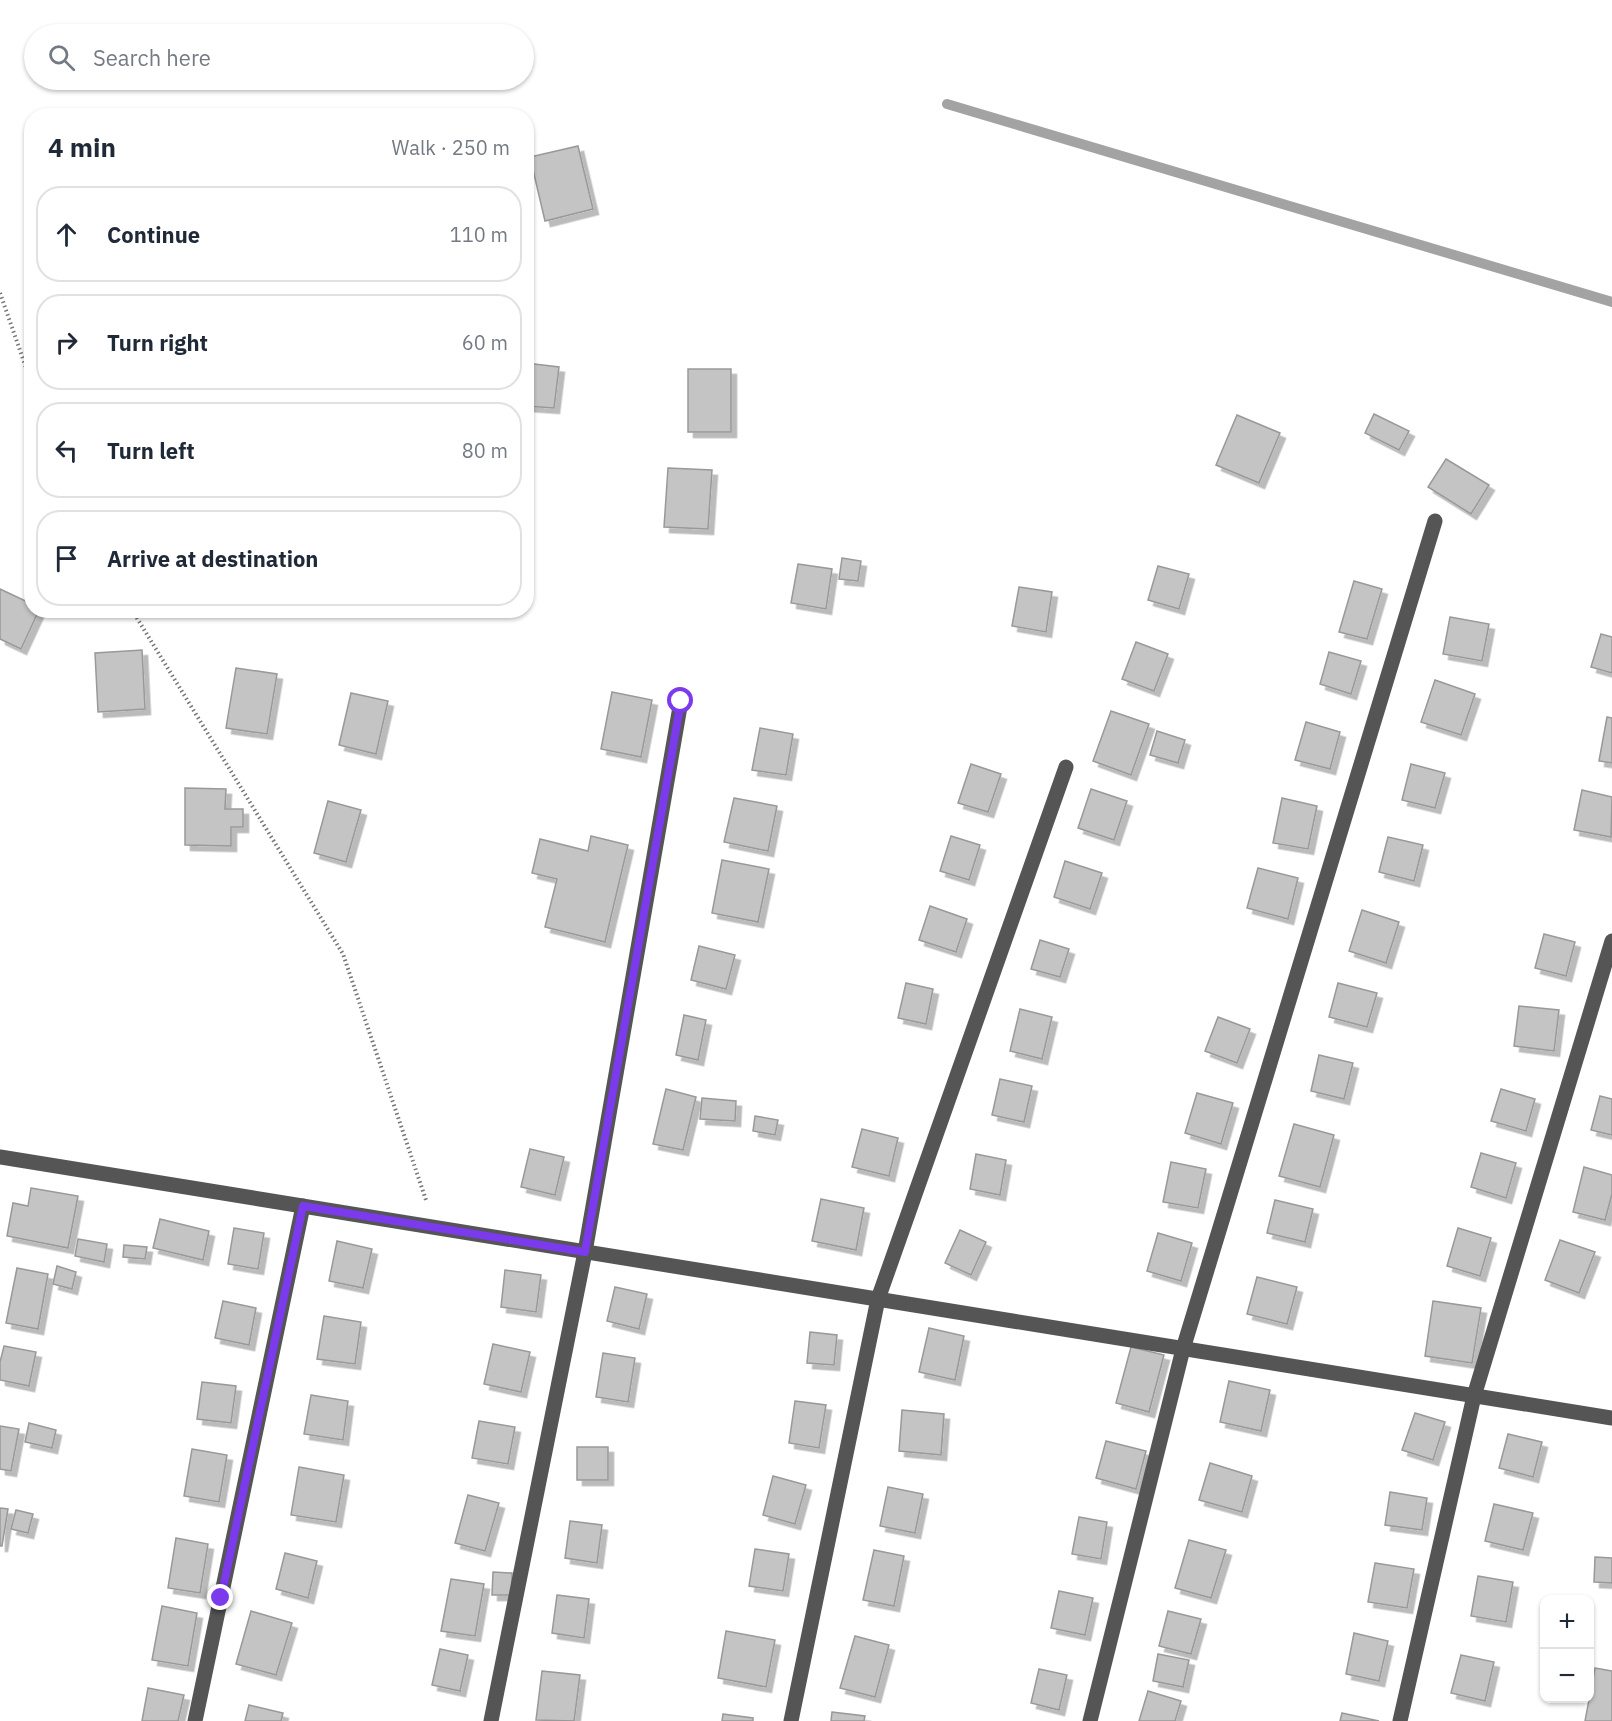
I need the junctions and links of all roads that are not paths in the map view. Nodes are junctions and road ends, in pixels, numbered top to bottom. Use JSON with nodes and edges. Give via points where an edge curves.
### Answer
{"nodes":[{"id":1,"x":1436,"y":520,"type":"dead end"},
{"id":2,"x":681,"y":701,"type":"dead end"},
{"id":3,"x":1066,"y":767,"type":"dead end"},
{"id":4,"x":1612,"y":941,"type":"edge"},
{"id":5,"x":0,"y":1157,"type":"edge"},
{"id":6,"x":303,"y":1206,"type":"junction"},
{"id":7,"x":585,"y":1252,"type":"junction"},
{"id":8,"x":878,"y":1299,"type":"junction"},
{"id":9,"x":1183,"y":1349,"type":"junction"},
{"id":10,"x":1474,"y":1396,"type":"junction"},
{"id":11,"x":1612,"y":1418,"type":"edge"},
{"id":12,"x":195,"y":1721,"type":"edge"},
{"id":13,"x":491,"y":1721,"type":"edge"},
{"id":14,"x":791,"y":1721,"type":"edge"},
{"id":15,"x":1090,"y":1721,"type":"edge"},
{"id":16,"x":1400,"y":1721,"type":"edge"}],
"edges":[{"from":1,"to":9,"type":"street"},
{"from":2,"to":7,"type":"street"},
{"from":3,"to":8,"type":"street"},
{"from":4,"to":10,"type":"street"},
{"from":5,"to":6,"type":"street"},
{"from":6,"to":7,"type":"street"},
{"from":6,"to":12,"type":"street"},
{"from":7,"to":8,"type":"street"},
{"from":7,"to":13,"type":"street"},
{"from":8,"to":9,"type":"street"},
{"from":8,"to":14,"type":"street"},
{"from":9,"to":10,"type":"street"},
{"from":9,"to":15,"type":"street"},
{"from":10,"to":11,"type":"street"},
{"from":10,"to":16,"type":"street"}]}
